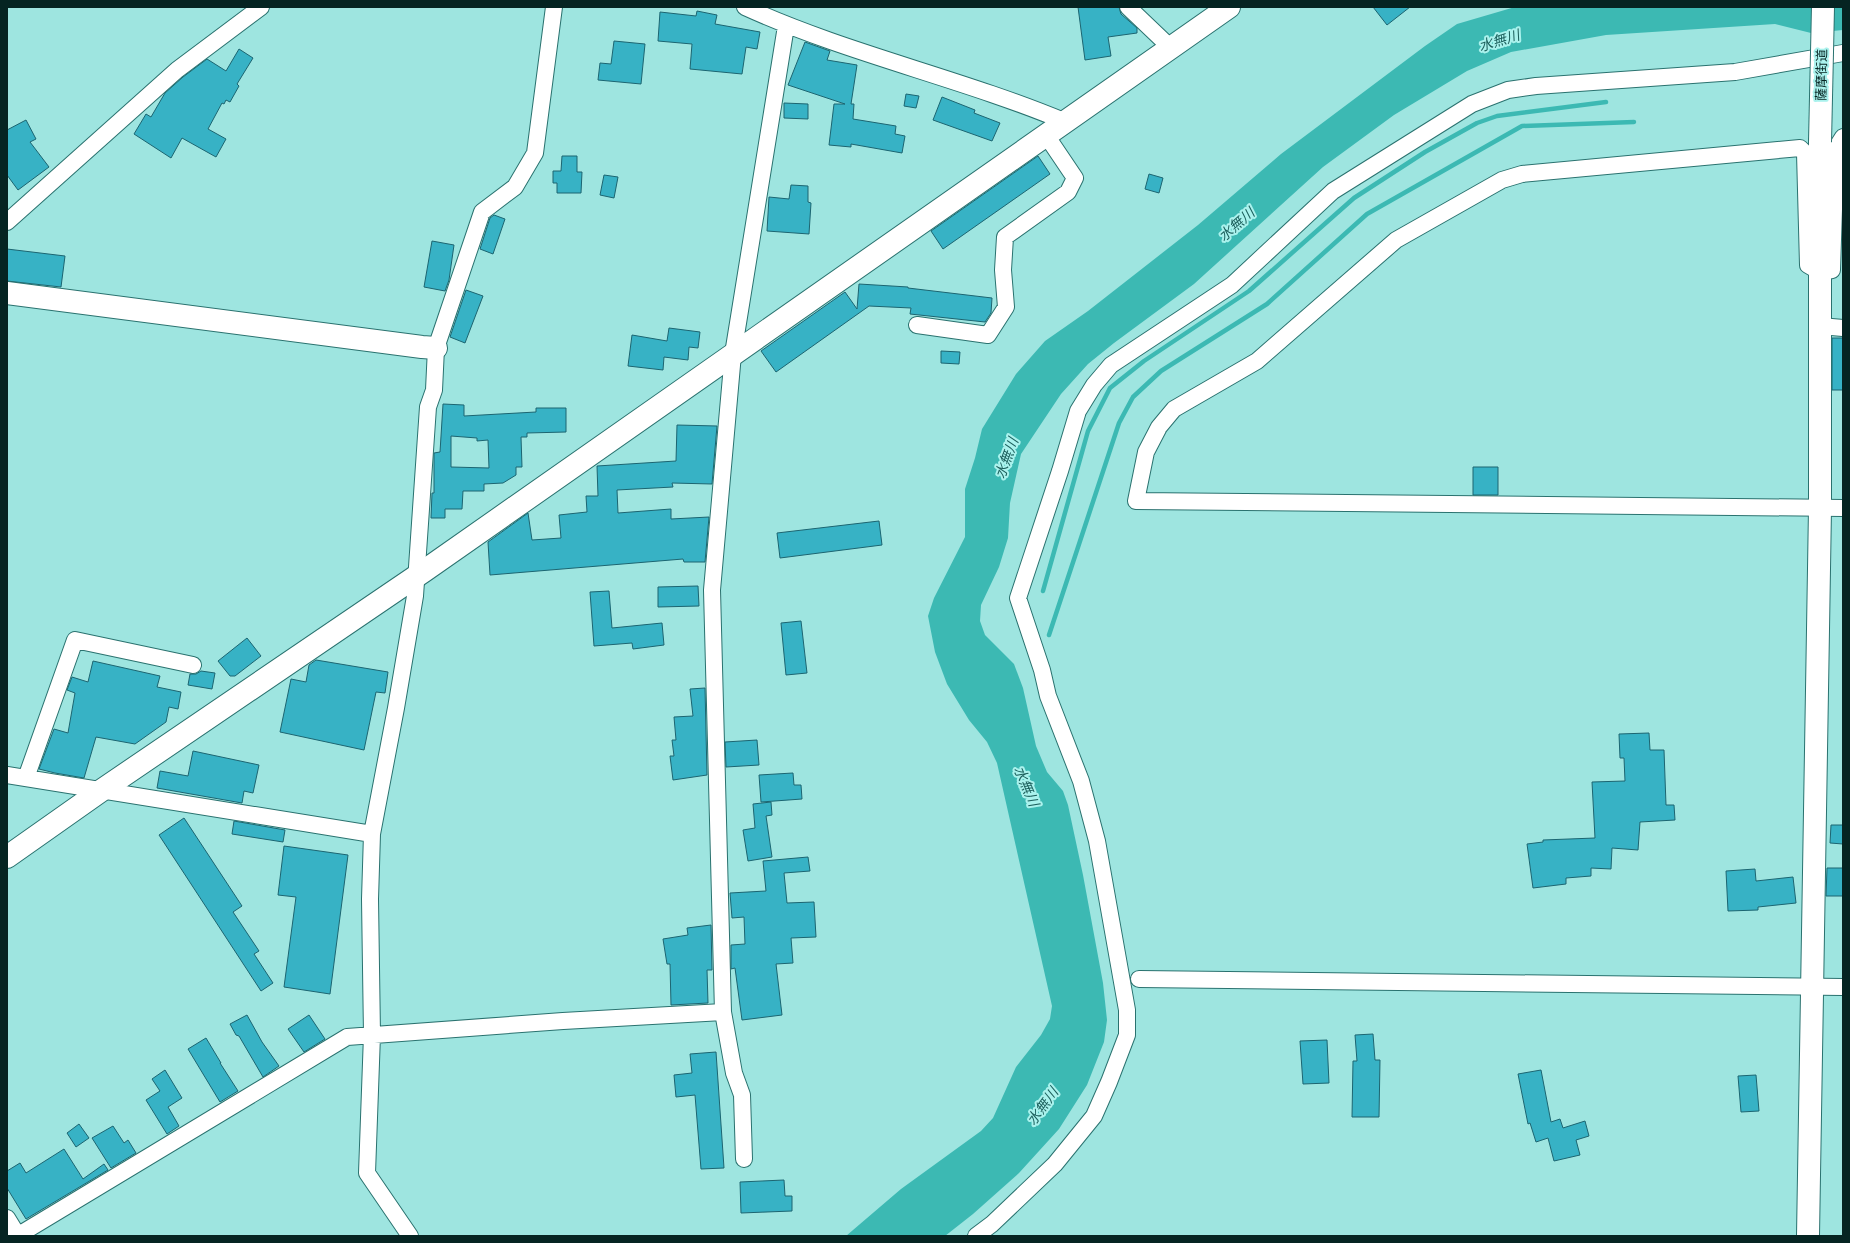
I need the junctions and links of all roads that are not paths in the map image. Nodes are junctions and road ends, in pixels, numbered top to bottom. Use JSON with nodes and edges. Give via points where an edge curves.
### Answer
{"nodes":[{"id":1,"x":261,"y":7,"type":"edge"},
{"id":2,"x":554,"y":7,"type":"edge"},
{"id":3,"x":745,"y":7,"type":"edge"},
{"id":4,"x":1128,"y":7,"type":"edge"},
{"id":5,"x":1229,"y":7,"type":"edge"},
{"id":6,"x":1822,"y":7,"type":"edge"},
{"id":7,"x":786,"y":26,"type":"junction"},
{"id":8,"x":1170,"y":48,"type":"junction"},
{"id":9,"x":1843,"y":52,"type":"edge"},
{"id":10,"x":1066,"y":122,"type":"junction"},
{"id":11,"x":1046,"y":135,"type":"junction"},
{"id":12,"x":1843,"y":137,"type":"edge"},
{"id":13,"x":7,"y":222,"type":"edge"},
{"id":14,"x":1820,"y":272,"type":"junction"},
{"id":15,"x":7,"y":293,"type":"edge"},
{"id":16,"x":917,"y":325,"type":"dead end"},
{"id":17,"x":1820,"y":326,"type":"junction"},
{"id":18,"x":1843,"y":328,"type":"edge"},
{"id":19,"x":436,"y":348,"type":"junction"},
{"id":20,"x":733,"y":354,"type":"junction"},
{"id":21,"x":1820,"y":508,"type":"junction"},
{"id":22,"x":1843,"y":508,"type":"edge"},
{"id":23,"x":416,"y":575,"type":"junction"},
{"id":24,"x":193,"y":665,"type":"dead end"},
{"id":25,"x":7,"y":775,"type":"edge"},
{"id":26,"x":26,"y":778,"type":"junction"},
{"id":27,"x":102,"y":790,"type":"junction"},
{"id":28,"x":372,"y":834,"type":"junction"},
{"id":29,"x":7,"y":857,"type":"edge"},
{"id":30,"x":1139,"y":979,"type":"dead end"},
{"id":31,"x":1811,"y":986,"type":"junction"},
{"id":32,"x":1843,"y":987,"type":"edge"},
{"id":33,"x":723,"y":1012,"type":"junction"},
{"id":34,"x":372,"y":1035,"type":"junction"},
{"id":35,"x":744,"y":1159,"type":"dead end"},
{"id":36,"x":7,"y":1218,"type":"edge"},
{"id":37,"x":18,"y":1236,"type":"edge"},
{"id":38,"x":410,"y":1236,"type":"edge"},
{"id":39,"x":976,"y":1236,"type":"edge"},
{"id":40,"x":1808,"y":1236,"type":"edge"}],
"edges":[{"from":1,"to":13,"type":"street","via":[[178,70]]},
{"from":2,"to":19,"type":"street","via":[[535,153],[515,187],[482,212]]},
{"from":3,"to":7,"type":"street"},
{"from":4,"to":8,"type":"street"},
{"from":5,"to":8,"type":"street"},
{"from":6,"to":14,"type":"street","name":"薩摩街道","bridge":true},
{"from":7,"to":10,"type":"street","via":[[1023,104]]},
{"from":7,"to":20,"type":"street"},
{"from":8,"to":10,"type":"street"},
{"from":9,"to":39,"type":"street","via":[[1735,72],[1536,86],[1508,90],[1472,104],[1333,191],[1232,285],[1111,366],[1094,385],[1078,410],[1018,598],[1048,696],[1080,781],[1097,841],[1127,1010],[1127,1035],[1094,1116],[1055,1164]]},
{"from":10,"to":11,"type":"street"},
{"from":11,"to":16,"type":"street","via":[[1075,178],[1068,192],[1005,237],[1003,270],[1006,306],[988,335]]},
{"from":11,"to":20,"type":"street"},
{"from":12,"to":14,"type":"street","via":[[1836,148],[1832,270]]},
{"from":14,"to":17,"type":"street","name":"薩摩街道"},
{"from":14,"to":21,"type":"street","via":[[1808,265],[1805,153],[1800,148],[1522,174],[1502,180],[1396,240],[1257,361],[1174,409],[1159,427],[1146,452],[1136,501]]},
{"from":15,"to":19,"type":"street"},
{"from":17,"to":18,"type":"street"},
{"from":17,"to":21,"type":"street","name":"薩摩街道"},
{"from":19,"to":23,"type":"street","via":[[434,390],[428,407]]},
{"from":20,"to":23,"type":"street"},
{"from":20,"to":33,"type":"street","via":[[712,590]]},
{"from":21,"to":22,"type":"street"},
{"from":21,"to":31,"type":"street","name":"薩摩街道"},
{"from":23,"to":27,"type":"street"},
{"from":23,"to":28,"type":"street","via":[[415,596],[398,700]]},
{"from":24,"to":26,"type":"street","via":[[75,640]]},
{"from":25,"to":26,"type":"street"},
{"from":26,"to":27,"type":"street"},
{"from":27,"to":28,"type":"street"},
{"from":27,"to":29,"type":"street"},
{"from":28,"to":34,"type":"street"},
{"from":30,"to":31,"type":"street"},
{"from":31,"to":32,"type":"street"},
{"from":31,"to":40,"type":"street","name":"薩摩街道"},
{"from":33,"to":34,"type":"street"},
{"from":33,"to":35,"type":"street","via":[[734,1073],[742,1095]]},
{"from":34,"to":37,"type":"street","via":[[347,1037]]},
{"from":34,"to":38,"type":"street","via":[[367,1173]]},
{"from":36,"to":37,"type":"street"}]}
